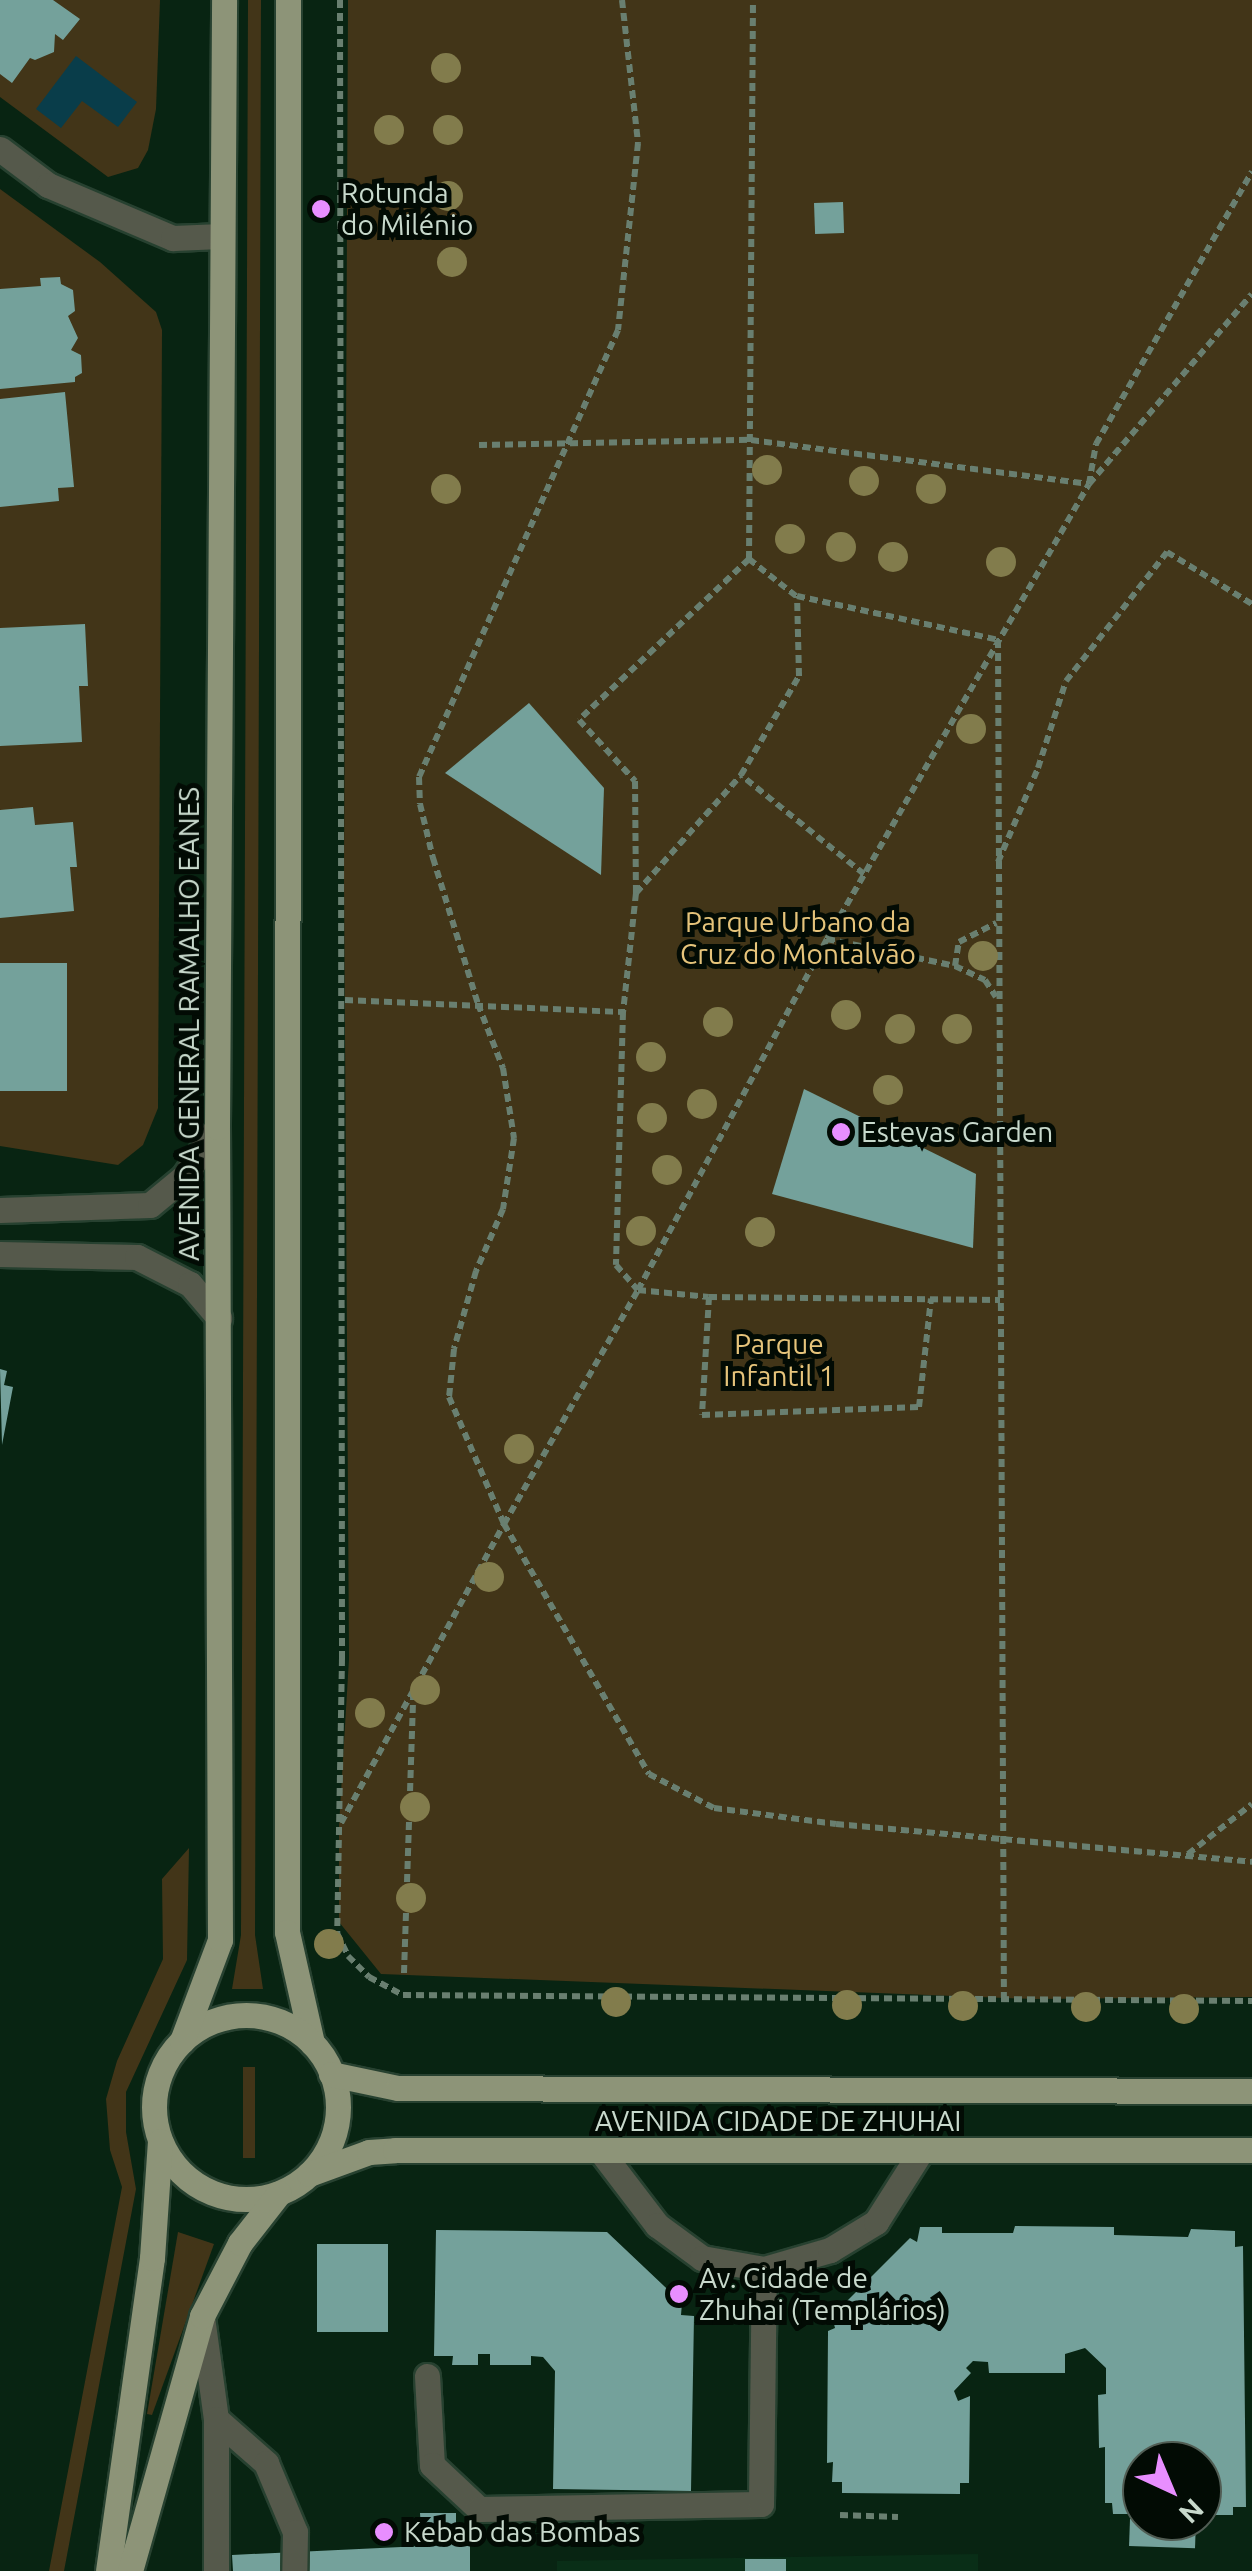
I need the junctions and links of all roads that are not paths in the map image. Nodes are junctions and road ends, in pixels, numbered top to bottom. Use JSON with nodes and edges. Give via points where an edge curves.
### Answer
{"nodes":[{"id":1,"x":224,"y":0,"type":"edge"},
{"id":2,"x":288,"y":0,"type":"edge"},
{"id":3,"x":0,"y":149,"type":"edge"},
{"id":4,"x":221,"y":236,"type":"junction"},
{"id":5,"x":218,"y":1126,"type":"junction"},
{"id":6,"x":0,"y":1210,"type":"edge"},
{"id":7,"x":0,"y":1254,"type":"edge"},
{"id":8,"x":219,"y":1318,"type":"junction"},
{"id":9,"x":182,"y":2042,"type":"junction"},
{"id":10,"x":312,"y":2043,"type":"junction"},
{"id":11,"x":331,"y":2074,"type":"junction"},
{"id":12,"x":1252,"y":2091,"type":"edge"},
{"id":13,"x":160,"y":2141,"type":"junction"},
{"id":14,"x":921,"y":2150,"type":"junction"},
{"id":15,"x":1252,"y":2150,"type":"edge"},
{"id":16,"x":602,"y":2153,"type":"junction"},
{"id":17,"x":309,"y":2174,"type":"junction"},
{"id":18,"x":278,"y":2193,"type":"junction"},
{"id":19,"x":764,"y":2269,"type":"junction"},
{"id":20,"x":202,"y":2316,"type":"junction"},
{"id":21,"x":427,"y":2376,"type":"dead end"},
{"id":22,"x":216,"y":2419,"type":"junction"},
{"id":23,"x":108,"y":2571,"type":"edge"},
{"id":24,"x":130,"y":2571,"type":"edge"},
{"id":25,"x":216,"y":2571,"type":"edge"},
{"id":26,"x":294,"y":2571,"type":"edge"}],
"edges":[{"from":1,"to":4,"type":"main road","name":"AVENIDA GENERAL RAMALHO EANES"},
{"from":2,"to":10,"type":"main road","via":[[287,1932]]},
{"from":3,"to":4,"type":"street","via":[[48,184],[173,238]]},
{"from":4,"to":5,"type":"main road","name":"AVENIDA GENERAL RAMALHO EANES"},
{"from":5,"to":6,"type":"street","via":[[184,1177],[150,1204]]},
{"from":5,"to":8,"type":"main road","name":"AVENIDA GENERAL RAMALHO EANES"},
{"from":7,"to":8,"type":"street","via":[[137,1257],[190,1284]]},
{"from":8,"to":9,"type":"main road","name":"AVENIDA GENERAL RAMALHO EANES","via":[[220,1940]]},
{"from":9,"to":10,"type":"main road","via":[[212,2022],[248,2016],[283,2023]]},
{"from":9,"to":13,"type":"main road","via":[[156,2088]]},
{"from":10,"to":11,"type":"main road"},
{"from":11,"to":12,"type":"main road","name":"AVENIDA CIDADE DE ZHUHAI","via":[[398,2088]]},
{"from":11,"to":17,"type":"main road","via":[[335,2127]]},
{"from":13,"to":18,"type":"main road","via":[[178,2171],[208,2192],[244,2200]]},
{"from":13,"to":23,"type":"main road","via":[[152,2258]]},
{"from":14,"to":15,"type":"main road","name":"AVENIDA CIDADE DE ZHUHAI"},
{"from":14,"to":16,"type":"main road","name":"AVENIDA CIDADE DE ZHUHAI"},
{"from":14,"to":19,"type":"street","via":[[876,2222],[830,2250]]},
{"from":16,"to":17,"type":"main road","name":"AVENIDA CIDADE DE ZHUHAI","via":[[396,2150],[369,2152]]},
{"from":16,"to":19,"type":"street","via":[[657,2225],[702,2258]]},
{"from":17,"to":18,"type":"main road"},
{"from":18,"to":20,"type":"main road","via":[[240,2243]]},
{"from":19,"to":21,"type":"street","via":[[761,2504],[479,2509],[432,2465]]},
{"from":20,"to":22,"type":"street"},
{"from":20,"to":24,"type":"main road"},
{"from":22,"to":25,"type":"street"},
{"from":22,"to":26,"type":"street","via":[[266,2464],[295,2532]]}]}
